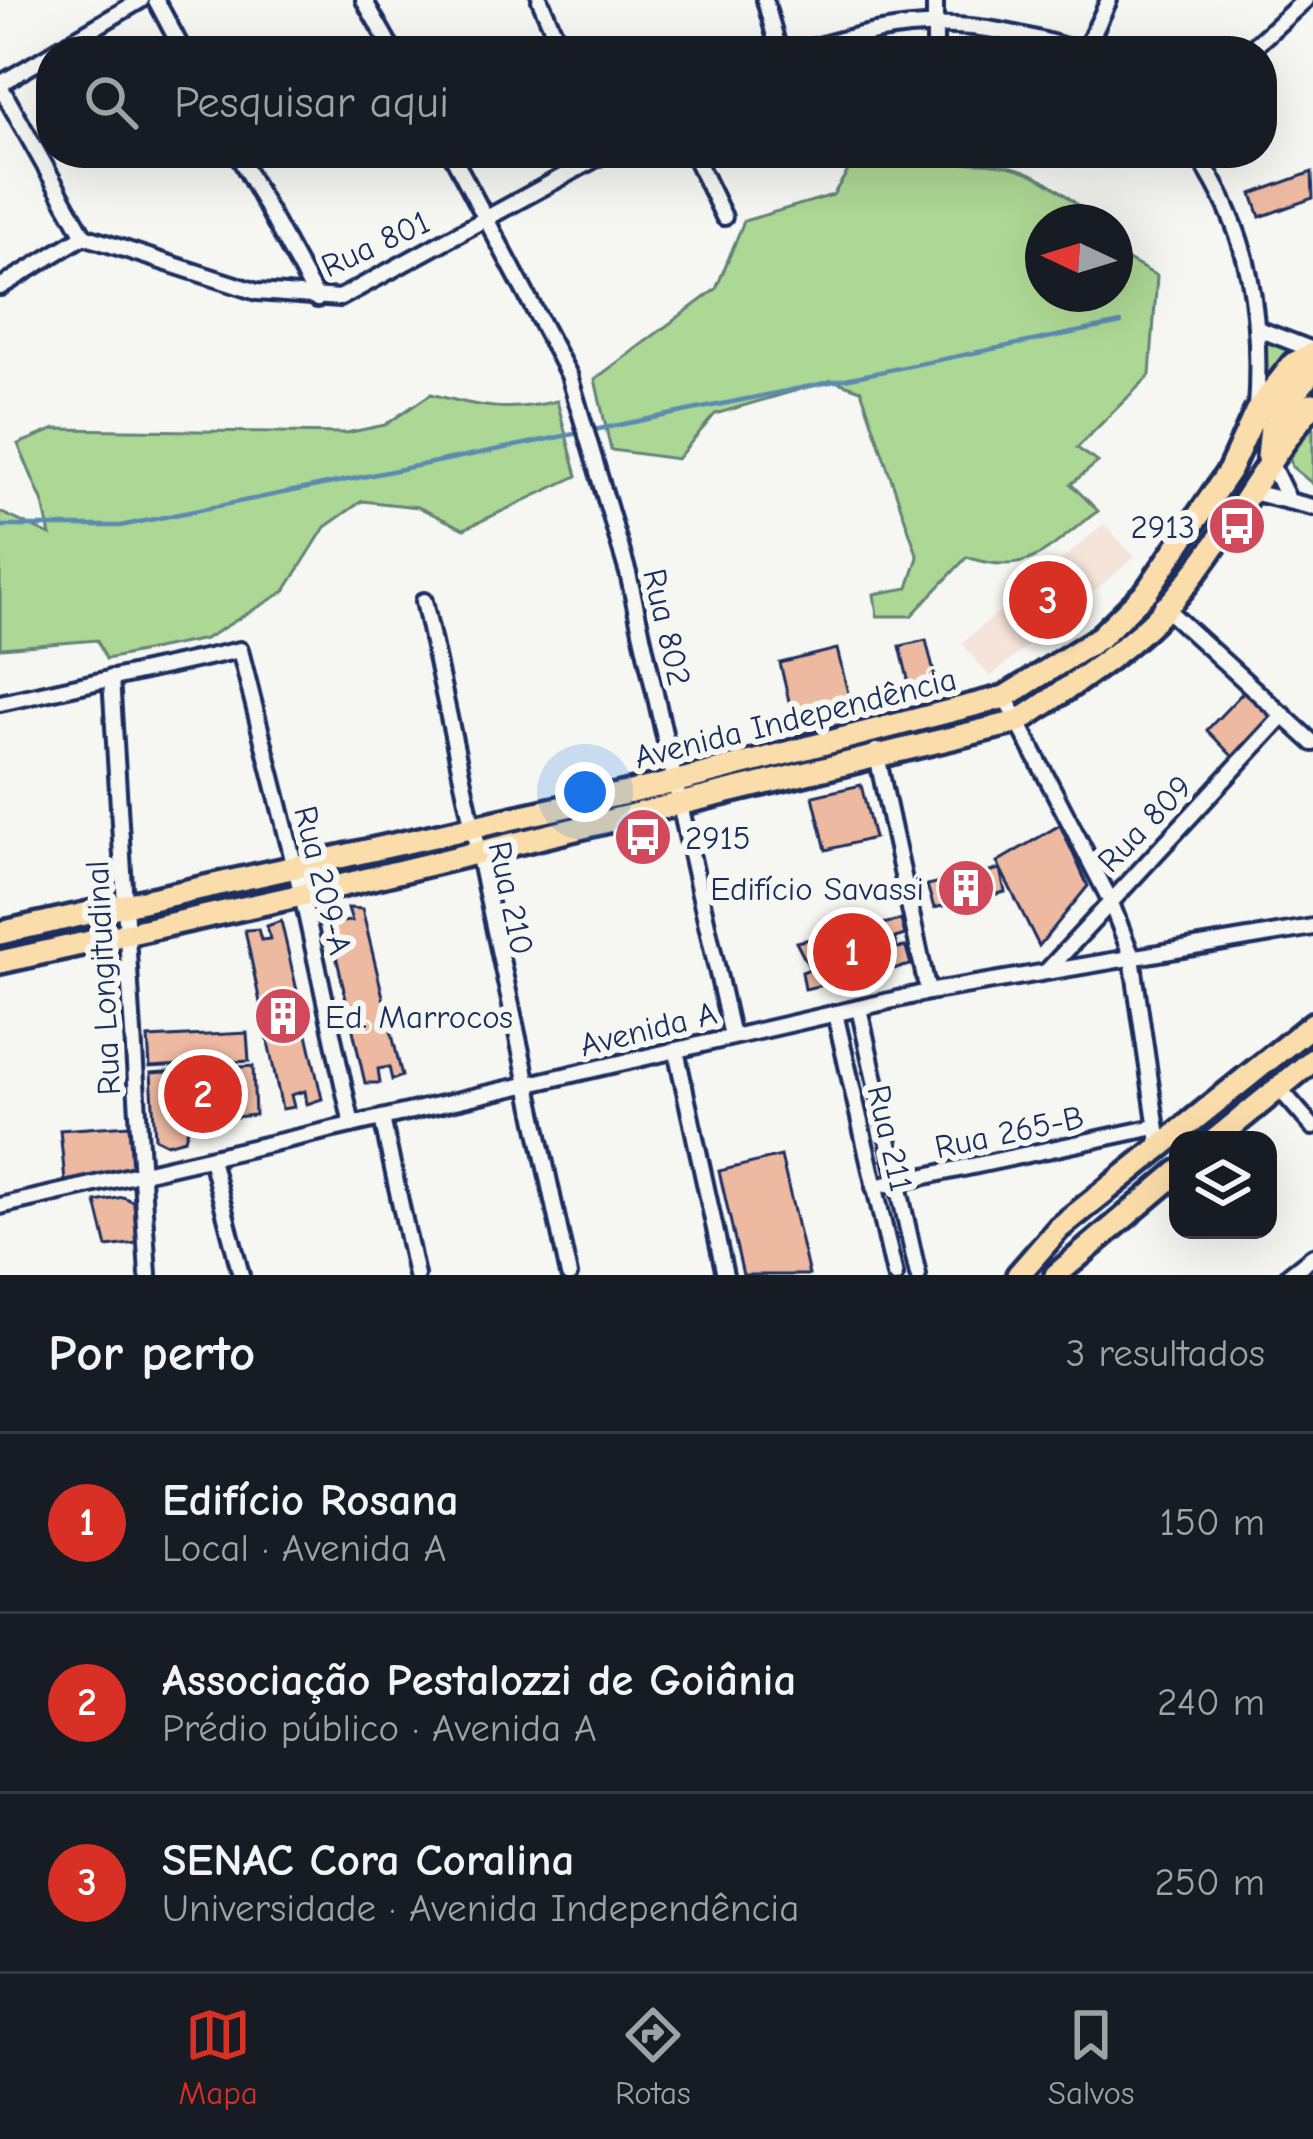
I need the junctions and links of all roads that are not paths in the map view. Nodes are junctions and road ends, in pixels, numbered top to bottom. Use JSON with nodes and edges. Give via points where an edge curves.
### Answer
{"nodes":[{"id":1,"x":141,"y":0,"type":"edge"},
{"id":2,"x":156,"y":0,"type":"edge"},
{"id":3,"x":364,"y":0,"type":"edge"},
{"id":4,"x":540,"y":0,"type":"edge"},
{"id":5,"x":765,"y":0,"type":"edge"},
{"id":6,"x":934,"y":0,"type":"edge"},
{"id":7,"x":1109,"y":0,"type":"edge"},
{"id":8,"x":1305,"y":0,"type":"edge"},
{"id":9,"x":935,"y":23,"type":"junction"},
{"id":10,"x":80,"y":36,"type":"edge"},
{"id":11,"x":175,"y":36,"type":"edge"},
{"id":12,"x":384,"y":36,"type":"edge"},
{"id":13,"x":556,"y":36,"type":"edge"},
{"id":14,"x":774,"y":36,"type":"edge"},
{"id":15,"x":852,"y":36,"type":"edge"},
{"id":16,"x":935,"y":36,"type":"edge"},
{"id":17,"x":1033,"y":36,"type":"edge"},
{"id":18,"x":1090,"y":36,"type":"edge"},
{"id":19,"x":1265,"y":36,"type":"edge"},
{"id":20,"x":36,"y":63,"type":"edge"},
{"id":21,"x":0,"y":85,"type":"edge"},
{"id":22,"x":36,"y":150,"type":"edge"},
{"id":23,"x":46,"y":168,"type":"edge"},
{"id":24,"x":245,"y":168,"type":"edge"},
{"id":25,"x":460,"y":168,"type":"edge"},
{"id":26,"x":579,"y":168,"type":"edge"},
{"id":27,"x":700,"y":168,"type":"edge"},
{"id":28,"x":1204,"y":168,"type":"edge"},
{"id":29,"x":724,"y":217,"type":"dead end"},
{"id":30,"x":488,"y":218,"type":"junction"},
{"id":31,"x":84,"y":236,"type":"junction"},
{"id":32,"x":0,"y":287,"type":"edge"},
{"id":33,"x":317,"y":299,"type":"junction"},
{"id":34,"x":1261,"y":330,"type":"junction"},
{"id":35,"x":1313,"y":352,"type":"edge"},
{"id":36,"x":1313,"y":369,"type":"edge"},
{"id":37,"x":1313,"y":404,"type":"edge"},
{"id":38,"x":1256,"y":412,"type":"junction"},
{"id":39,"x":1268,"y":458,"type":"junction"},
{"id":40,"x":1247,"y":491,"type":"junction"},
{"id":41,"x":1286,"y":497,"type":"junction"},
{"id":42,"x":1313,"y":506,"type":"edge"},
{"id":43,"x":1147,"y":591,"type":"junction"},
{"id":44,"x":424,"y":601,"type":"dead end"},
{"id":45,"x":1166,"y":608,"type":"junction"},
{"id":46,"x":111,"y":678,"type":"junction"},
{"id":47,"x":1005,"y":697,"type":"junction"},
{"id":48,"x":0,"y":703,"type":"edge"},
{"id":49,"x":1284,"y":715,"type":"junction"},
{"id":50,"x":1018,"y":722,"type":"junction"},
{"id":51,"x":872,"y":734,"type":"junction"},
{"id":52,"x":1313,"y":743,"type":"edge"},
{"id":53,"x":878,"y":759,"type":"junction"},
{"id":54,"x":675,"y":782,"type":"junction"},
{"id":55,"x":680,"y":806,"type":"junction"},
{"id":56,"x":470,"y":830,"type":"junction"},
{"id":57,"x":475,"y":854,"type":"junction"},
{"id":58,"x":293,"y":868,"type":"junction"},
{"id":59,"x":302,"y":896,"type":"junction"},
{"id":60,"x":1109,"y":898,"type":"junction"},
{"id":61,"x":125,"y":905,"type":"junction"},
{"id":62,"x":1313,"y":927,"type":"edge"},
{"id":63,"x":127,"y":933,"type":"junction"},
{"id":64,"x":0,"y":934,"type":"edge"},
{"id":65,"x":1132,"y":957,"type":"junction"},
{"id":66,"x":0,"y":962,"type":"edge"},
{"id":67,"x":1047,"y":972,"type":"junction"},
{"id":68,"x":928,"y":992,"type":"junction"},
{"id":69,"x":859,"y":1008,"type":"junction"},
{"id":70,"x":836,"y":1013,"type":"junction"},
{"id":71,"x":1313,"y":1024,"type":"edge"},
{"id":72,"x":732,"y":1036,"type":"junction"},
{"id":73,"x":676,"y":1050,"type":"junction"},
{"id":74,"x":1313,"y":1060,"type":"edge"},
{"id":75,"x":525,"y":1086,"type":"junction"},
{"id":76,"x":1278,"y":1087,"type":"junction"},
{"id":77,"x":382,"y":1118,"type":"junction"},
{"id":78,"x":352,"y":1124,"type":"junction"},
{"id":79,"x":1313,"y":1127,"type":"edge"},
{"id":80,"x":1226,"y":1131,"type":"edge"},
{"id":81,"x":1157,"y":1135,"type":"junction"},
{"id":82,"x":211,"y":1159,"type":"junction"},
{"id":83,"x":140,"y":1178,"type":"junction"},
{"id":84,"x":1169,"y":1180,"type":"edge"},
{"id":85,"x":896,"y":1182,"type":"junction"},
{"id":86,"x":874,"y":1187,"type":"junction"},
{"id":87,"x":0,"y":1207,"type":"edge"},
{"id":88,"x":1313,"y":1256,"type":"edge"},
{"id":89,"x":148,"y":1275,"type":"edge"},
{"id":90,"x":241,"y":1275,"type":"edge"},
{"id":91,"x":416,"y":1275,"type":"edge"},
{"id":92,"x":569,"y":1275,"type":"edge"},
{"id":93,"x":725,"y":1275,"type":"edge"},
{"id":94,"x":895,"y":1275,"type":"edge"},
{"id":95,"x":918,"y":1275,"type":"edge"},
{"id":96,"x":1018,"y":1275,"type":"edge"},
{"id":97,"x":1056,"y":1275,"type":"edge"},
{"id":98,"x":1289,"y":1275,"type":"edge"}],
"edges":[{"from":1,"to":10,"type":"street"},
{"from":2,"to":11,"type":"street"},
{"from":3,"to":12,"type":"street"},
{"from":4,"to":13,"type":"street"},
{"from":5,"to":14,"type":"street"},
{"from":6,"to":9,"type":"street"},
{"from":7,"to":18,"type":"street"},
{"from":8,"to":19,"type":"street"},
{"from":9,"to":15,"type":"street"},
{"from":9,"to":16,"type":"street"},
{"from":9,"to":17,"type":"street"},
{"from":20,"to":21,"type":"street"},
{"from":21,"to":22,"type":"street"},
{"from":23,"to":31,"type":"street"},
{"from":24,"to":33,"type":"street"},
{"from":25,"to":30,"type":"street","name":"Rua 802"},
{"from":26,"to":30,"type":"street","name":"Rua 801"},
{"from":27,"to":29,"type":"street"},
{"from":28,"to":34,"type":"street","via":[[1240,236]]},
{"from":30,"to":33,"type":"street","name":"Rua 801","via":[[340,298]]},
{"from":30,"to":54,"type":"street","name":"Rua 802","via":[[569,375],[628,573]]},
{"from":31,"to":32,"type":"street"},
{"from":31,"to":33,"type":"street","name":"Rua 801","via":[[257,292]]},
{"from":34,"to":35,"type":"street"},
{"from":34,"to":38,"type":"street"},
{"from":35,"to":38,"type":"main road","name":"Avenida Independência","via":[[1293,364]]},
{"from":36,"to":39,"type":"main road","via":[[1270,427]]},
{"from":37,"to":39,"type":"main road","name":"Avenida Independência"},
{"from":38,"to":43,"type":"main road","name":"Avenida Independência","via":[[1229,471]]},
{"from":39,"to":40,"type":"main road","name":"Avenida Independência"},
{"from":39,"to":41,"type":"street"},
{"from":40,"to":41,"type":"street"},
{"from":40,"to":45,"type":"main road","name":"Avenida Independência"},
{"from":41,"to":42,"type":"street"},
{"from":43,"to":45,"type":"street"},
{"from":43,"to":47,"type":"main road","name":"Avenida Independência","via":[[1099,638]]},
{"from":44,"to":56,"type":"street","name":"Rua 210"},
{"from":45,"to":49,"type":"street"},
{"from":45,"to":50,"type":"main road","name":"Avenida Independência"},
{"from":46,"to":48,"type":"street"},
{"from":46,"to":58,"type":"street","name":"Rua 209-A","via":[[240,650]]},
{"from":46,"to":61,"type":"street","name":"Rua Longitudinal"},
{"from":47,"to":50,"type":"street"},
{"from":47,"to":51,"type":"main road","name":"Avenida Independência"},
{"from":49,"to":52,"type":"street"},
{"from":49,"to":60,"type":"street","name":"Rua 809"},
{"from":50,"to":53,"type":"main road","name":"Avenida Independência"},
{"from":50,"to":60,"type":"street"},
{"from":51,"to":53,"type":"street"},
{"from":51,"to":54,"type":"main road","name":"Avenida Independência"},
{"from":53,"to":55,"type":"main road","name":"Avenida Independência"},
{"from":53,"to":68,"type":"street"},
{"from":54,"to":55,"type":"street","name":"Rua 802"},
{"from":54,"to":56,"type":"main road","name":"Avenida Independência"},
{"from":55,"to":57,"type":"main road","name":"Avenida Independência"},
{"from":55,"to":72,"type":"street","name":"Rua 802"},
{"from":56,"to":57,"type":"street","name":"Rua 210"},
{"from":56,"to":58,"type":"main road","name":"Avenida Independência"},
{"from":57,"to":59,"type":"main road","name":"Avenida Independência"},
{"from":57,"to":75,"type":"street","name":"Rua 210"},
{"from":58,"to":59,"type":"street","name":"Rua 209-A"},
{"from":58,"to":61,"type":"main road","name":"Avenida Independência"},
{"from":59,"to":63,"type":"main road","name":"Avenida Independência"},
{"from":59,"to":78,"type":"street","name":"Rua 209-A"},
{"from":60,"to":65,"type":"street"},
{"from":60,"to":67,"type":"street","name":"Rua 809"},
{"from":61,"to":63,"type":"street","name":"Rua Longitudinal"},
{"from":61,"to":64,"type":"main road","name":"Avenida Independência"},
{"from":62,"to":65,"type":"street","name":"Avenida A"},
{"from":63,"to":66,"type":"main road","name":"Avenida Independência"},
{"from":63,"to":83,"type":"street","name":"Rua Longitudinal"},
{"from":65,"to":67,"type":"street","name":"Avenida A"},
{"from":65,"to":81,"type":"street"},
{"from":67,"to":68,"type":"street","name":"Avenida A"},
{"from":68,"to":69,"type":"street","name":"Avenida A"},
{"from":69,"to":70,"type":"street","name":"Avenida A"},
{"from":69,"to":85,"type":"street","name":"Rua 211"},
{"from":70,"to":72,"type":"street","name":"Avenida A"},
{"from":70,"to":86,"type":"street","name":"Rua 211"},
{"from":71,"to":81,"type":"main road"},
{"from":72,"to":73,"type":"street","name":"Avenida A"},
{"from":73,"to":75,"type":"street","name":"Avenida A"},
{"from":73,"to":93,"type":"street"},
{"from":74,"to":76,"type":"main road"},
{"from":75,"to":77,"type":"street","name":"Avenida A"},
{"from":75,"to":92,"type":"street","name":"Rua 210"},
{"from":76,"to":79,"type":"street"},
{"from":76,"to":80,"type":"main road"},
{"from":77,"to":78,"type":"street","name":"Avenida A"},
{"from":77,"to":91,"type":"street"},
{"from":78,"to":82,"type":"street","name":"Avenida A"},
{"from":81,"to":85,"type":"street","name":"Rua 265-B"},
{"from":81,"to":96,"type":"main road"},
{"from":82,"to":83,"type":"street","name":"Avenida A"},
{"from":82,"to":90,"type":"street"},
{"from":83,"to":87,"type":"street","name":"Avenida A"},
{"from":83,"to":89,"type":"street","name":"Rua Longitudinal"},
{"from":84,"to":97,"type":"main road"},
{"from":85,"to":86,"type":"street","name":"Rua 265-B"},
{"from":85,"to":95,"type":"street","name":"Rua 211"},
{"from":86,"to":94,"type":"street","name":"Rua 211"},
{"from":88,"to":98,"type":"street"}]}
